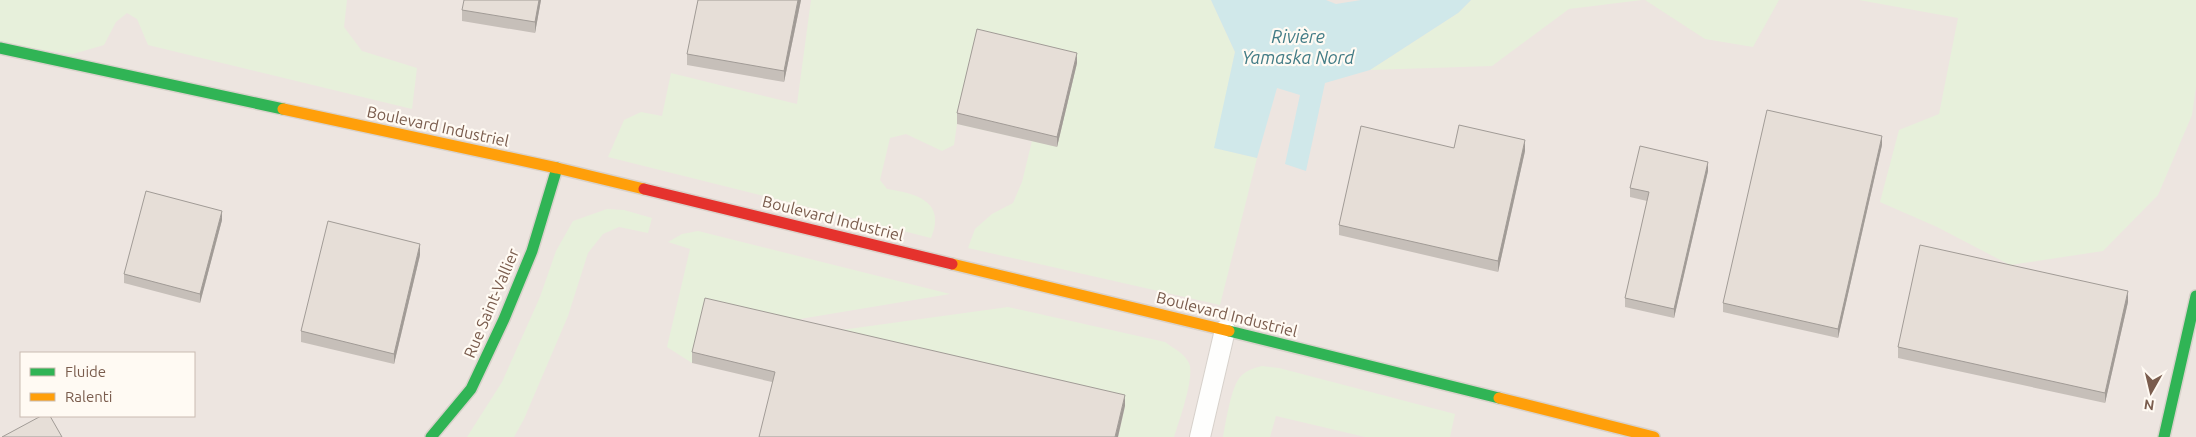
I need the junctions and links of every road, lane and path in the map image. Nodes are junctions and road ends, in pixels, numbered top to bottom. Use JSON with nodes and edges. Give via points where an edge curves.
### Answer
{"nodes":[{"id":1,"x":0,"y":48,"type":"edge"},
{"id":2,"x":557,"y":168,"type":"junction"},
{"id":3,"x":2196,"y":296,"type":"edge"},
{"id":4,"x":1225,"y":330,"type":"junction"},
{"id":5,"x":431,"y":437,"type":"edge"},
{"id":6,"x":1200,"y":437,"type":"edge"},
{"id":7,"x":1654,"y":437,"type":"edge"},
{"id":8,"x":2164,"y":437,"type":"edge"}],
"edges":[{"from":1,"to":2,"type":"street","name":"Boulevard Industriel"},
{"from":2,"to":4,"type":"street","name":"Boulevard Industriel"},
{"from":2,"to":5,"type":"street","name":"Rue Saint-Vallier","via":[[532,250],[504,319],[471,389]]},
{"from":3,"to":8,"type":"street"},
{"from":4,"to":6,"type":"street"},
{"from":4,"to":7,"type":"street","name":"Boulevard Industriel"}]}
